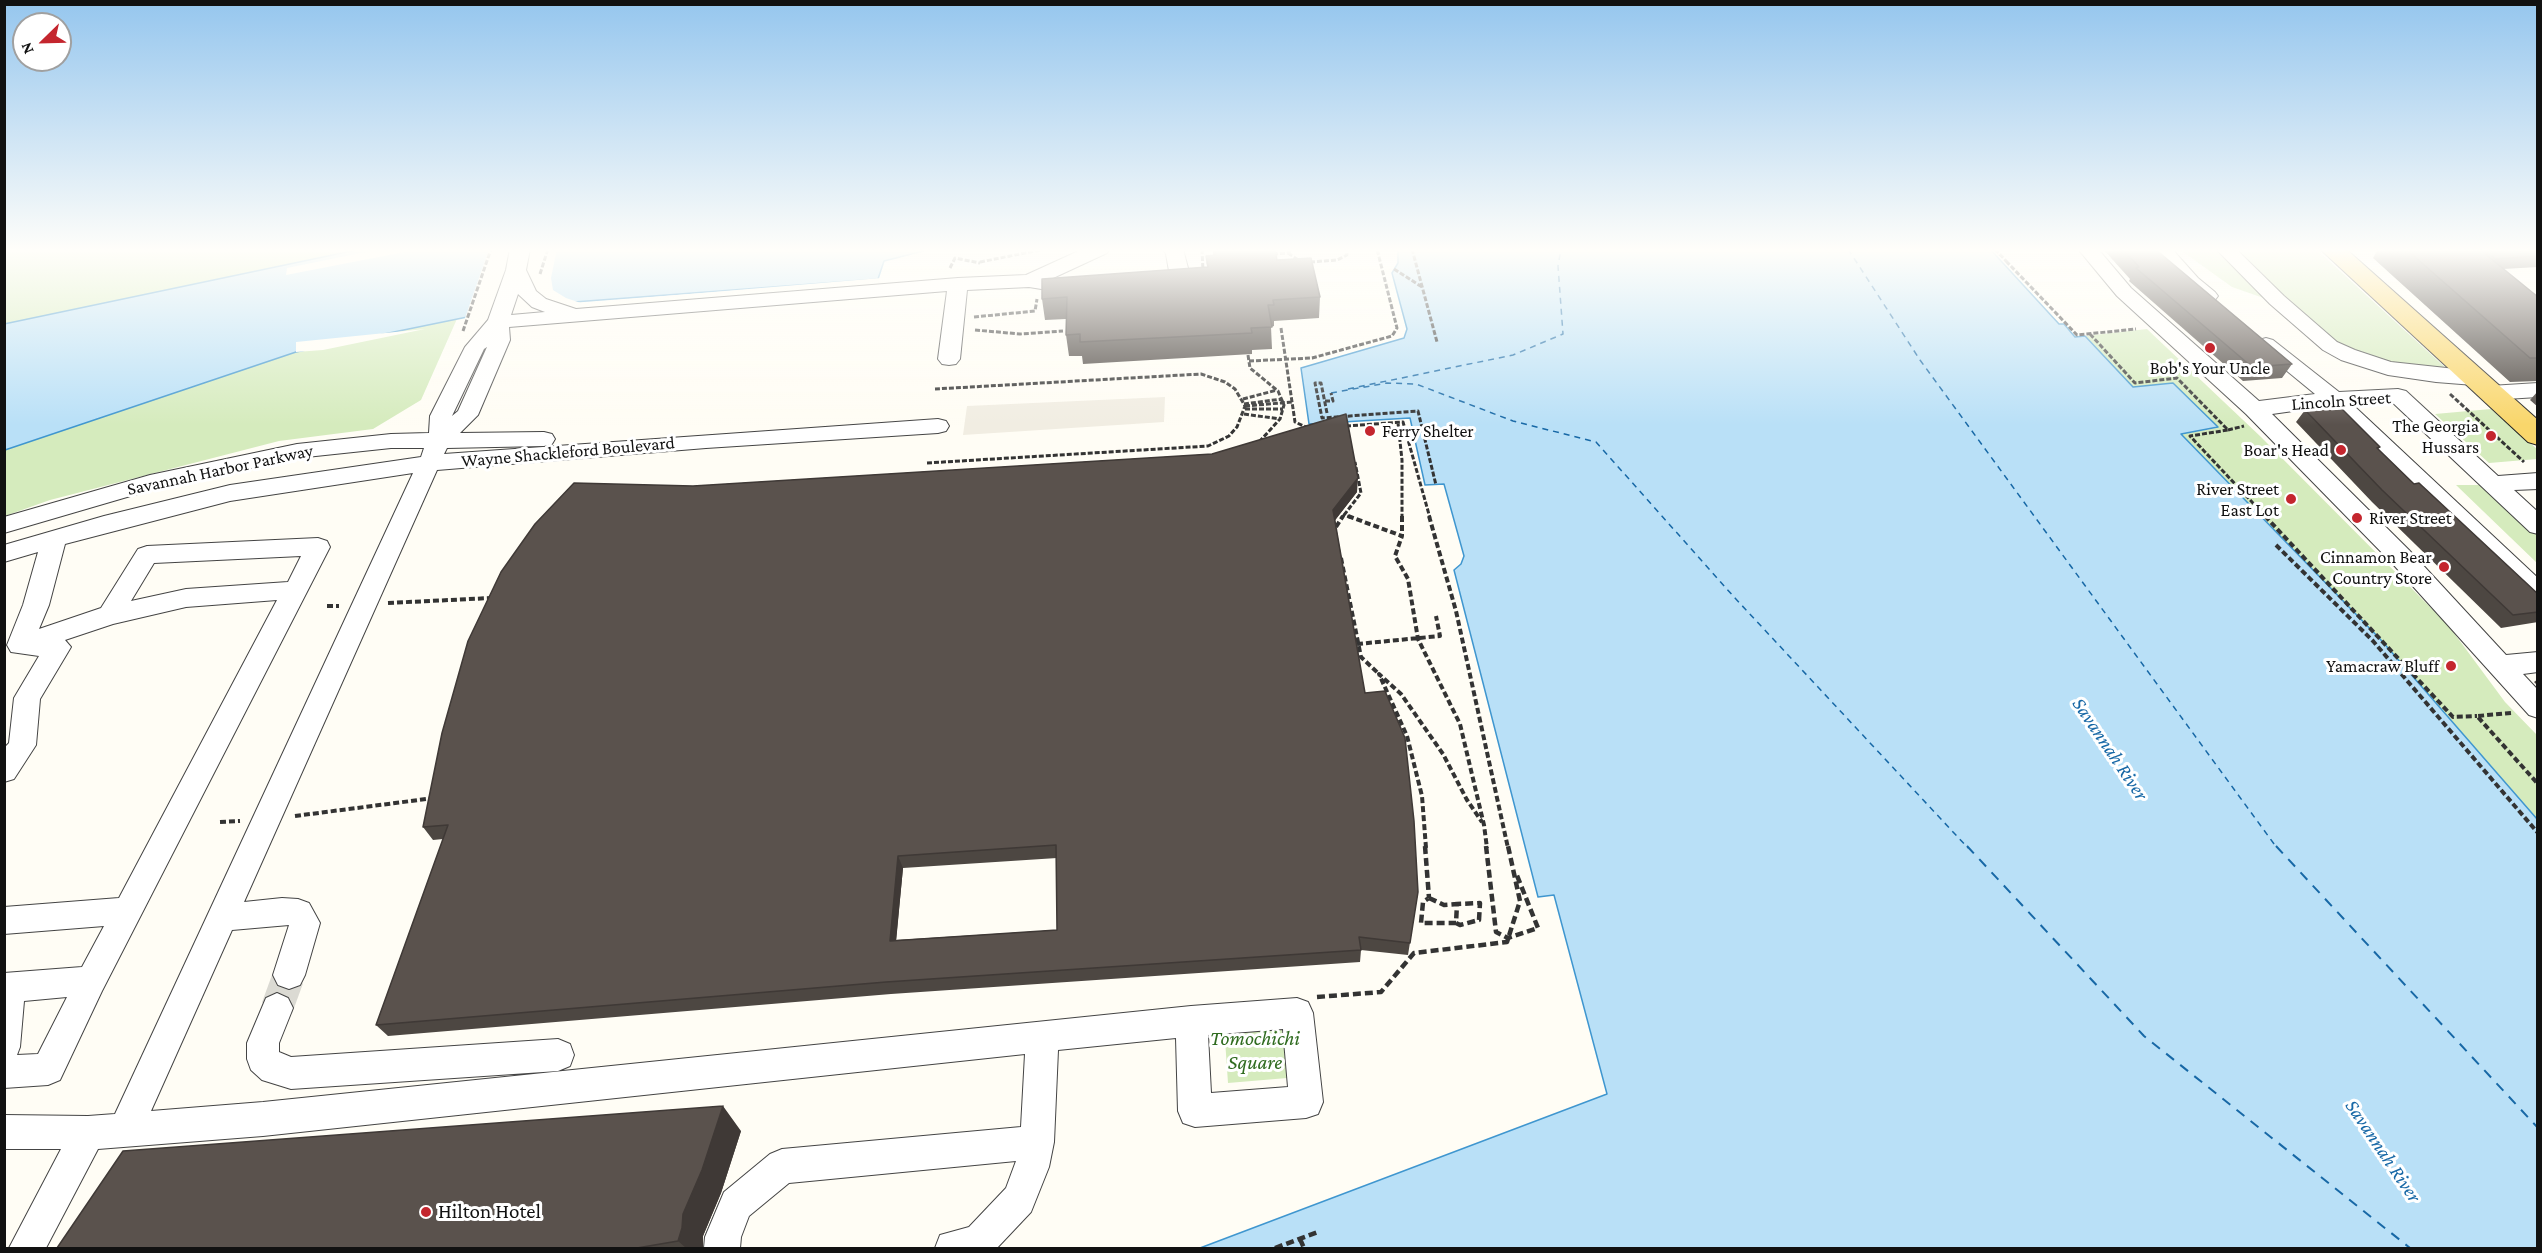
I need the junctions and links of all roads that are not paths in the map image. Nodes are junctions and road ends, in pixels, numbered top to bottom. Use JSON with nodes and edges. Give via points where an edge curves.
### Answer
{"nodes":[{"id":1,"x":503,"y":307,"type":"edge"},
{"id":2,"x":551,"y":307,"type":"edge"},
{"id":3,"x":673,"y":307,"type":"edge"},
{"id":4,"x":952,"y":307,"type":"edge"},
{"id":5,"x":2141,"y":307,"type":"edge"},
{"id":6,"x":2286,"y":307,"type":"edge"},
{"id":7,"x":2396,"y":307,"type":"edge"},
{"id":8,"x":584,"y":315,"type":"junction"},
{"id":9,"x":498,"y":322,"type":"junction"},
{"id":10,"x":2255,"y":335,"type":"edge"},
{"id":11,"x":492,"y":359,"type":"junction"},
{"id":12,"x":949,"y":359,"type":"dead end"},
{"id":13,"x":2482,"y":385,"type":"junction"},
{"id":14,"x":2538,"y":390,"type":"edge"},
{"id":15,"x":2334,"y":399,"type":"junction"},
{"id":16,"x":2254,"y":409,"type":"junction"},
{"id":17,"x":938,"y":426,"type":"dead end"},
{"id":18,"x":2538,"y":436,"type":"edge"},
{"id":19,"x":437,"y":439,"type":"junction"},
{"id":20,"x":2533,"y":473,"type":"edge"},
{"id":21,"x":2496,"y":484,"type":"junction"},
{"id":22,"x":4,"y":525,"type":"edge"},
{"id":23,"x":2538,"y":526,"type":"edge"},
{"id":24,"x":54,"y":539,"type":"junction"},
{"id":25,"x":4,"y":554,"type":"edge"},
{"id":26,"x":295,"y":590,"type":"junction"},
{"id":27,"x":2538,"y":593,"type":"edge"},
{"id":28,"x":110,"y":615,"type":"junction"},
{"id":29,"x":12,"y":646,"type":"edge"},
{"id":30,"x":2538,"y":662,"type":"edge"},
{"id":31,"x":2499,"y":666,"type":"junction"},
{"id":32,"x":2528,"y":710,"type":"edge"},
{"id":33,"x":4,"y":771,"type":"edge"},
{"id":34,"x":128,"y":911,"type":"junction"},
{"id":35,"x":222,"y":918,"type":"junction"},
{"id":36,"x":4,"y":921,"type":"edge"},
{"id":37,"x":289,"y":975,"type":"tunnel mouth"},
{"id":38,"x":91,"y":981,"type":"junction"},
{"id":39,"x":7,"y":988,"type":"edge"},
{"id":40,"x":277,"y":1008,"type":"tunnel mouth"},
{"id":41,"x":1191,"y":1021,"type":"junction"},
{"id":42,"x":1042,"y":1038,"type":"junction"},
{"id":43,"x":4,"y":1047,"type":"edge"},
{"id":44,"x":558,"y":1055,"type":"dead end"},
{"id":45,"x":4,"y":1072,"type":"edge"},
{"id":46,"x":125,"y":1130,"type":"junction"},
{"id":47,"x":4,"y":1132,"type":"edge"},
{"id":48,"x":88,"y":1133,"type":"junction"},
{"id":49,"x":1037,"y":1142,"type":"junction"},
{"id":50,"x":27,"y":1248,"type":"edge"},
{"id":51,"x":722,"y":1248,"type":"edge"},
{"id":52,"x":953,"y":1248,"type":"edge"}],
"edges":[{"from":1,"to":9,"type":"street"},
{"from":2,"to":8,"type":"street"},
{"from":3,"to":8,"type":"street"},
{"from":4,"to":12,"type":"street"},
{"from":5,"to":16,"type":"street"},
{"from":6,"to":13,"type":"street","via":[[2330,345],[2370,363]]},
{"from":7,"to":13,"type":"main road"},
{"from":8,"to":9,"type":"street"},
{"from":8,"to":11,"type":"street","via":[[540,330]]},
{"from":9,"to":11,"type":"street","via":[[500,340]]},
{"from":9,"to":19,"type":"street","via":[[475,347]]},
{"from":10,"to":15,"type":"street"},
{"from":11,"to":19,"type":"street","via":[[467,415]]},
{"from":13,"to":14,"type":"street"},
{"from":13,"to":18,"type":"main road"},
{"from":15,"to":16,"type":"street","name":"Lincoln Street"},
{"from":15,"to":21,"type":"street","name":"Lincoln Street","via":[[2398,396]]},
{"from":15,"to":27,"type":"street"},
{"from":16,"to":31,"type":"street","via":[[2400,556]]},
{"from":17,"to":19,"type":"street","name":"Wayne Shackleford Boulevard","via":[[706,441]]},
{"from":19,"to":22,"type":"street","name":"Savannah Harbor Parkway","via":[[285,453],[150,483]]},
{"from":19,"to":24,"type":"street","name":"Savannah Harbor Parkway","via":[[344,474],[230,493]]},
{"from":19,"to":35,"type":"street"},
{"from":20,"to":21,"type":"street"},
{"from":21,"to":23,"type":"street","name":"Lincoln Street"},
{"from":24,"to":25,"type":"street","name":"Savannah Harbor Parkway"},
{"from":24,"to":29,"type":"street","via":[[36,605]]},
{"from":26,"to":28,"type":"street","via":[[186,598]]},
{"from":26,"to":28,"type":"street","via":[[318,547],[147,555]]},
{"from":26,"to":34,"type":"street"},
{"from":28,"to":29,"type":"street"},
{"from":29,"to":33,"type":"street","via":[[58,647],[27,698],[22,746]]},
{"from":30,"to":31,"type":"street"},
{"from":31,"to":32,"type":"street"},
{"from":34,"to":36,"type":"street"},
{"from":34,"to":38,"type":"street"},
{"from":35,"to":37,"type":"street","via":[[298,912],[305,923]]},
{"from":35,"to":46,"type":"street"},
{"from":38,"to":39,"type":"street"},
{"from":38,"to":45,"type":"street","via":[[48,1069]]},
{"from":39,"to":43,"type":"street"},
{"from":40,"to":44,"type":"street","via":[[263,1043],[263,1059],[274,1069],[291,1073]]},
{"from":41,"to":41,"type":"street","via":[[1195,1111],[1306,1102],[1297,1013]]},
{"from":41,"to":42,"type":"street"},
{"from":42,"to":46,"type":"street"},
{"from":42,"to":49,"type":"street"},
{"from":46,"to":48,"type":"street"},
{"from":47,"to":48,"type":"street"},
{"from":48,"to":50,"type":"street"},
{"from":49,"to":51,"type":"street","via":[[782,1166],[736,1204]]},
{"from":49,"to":52,"type":"street","via":[[1019,1200],[978,1243]]}]}
